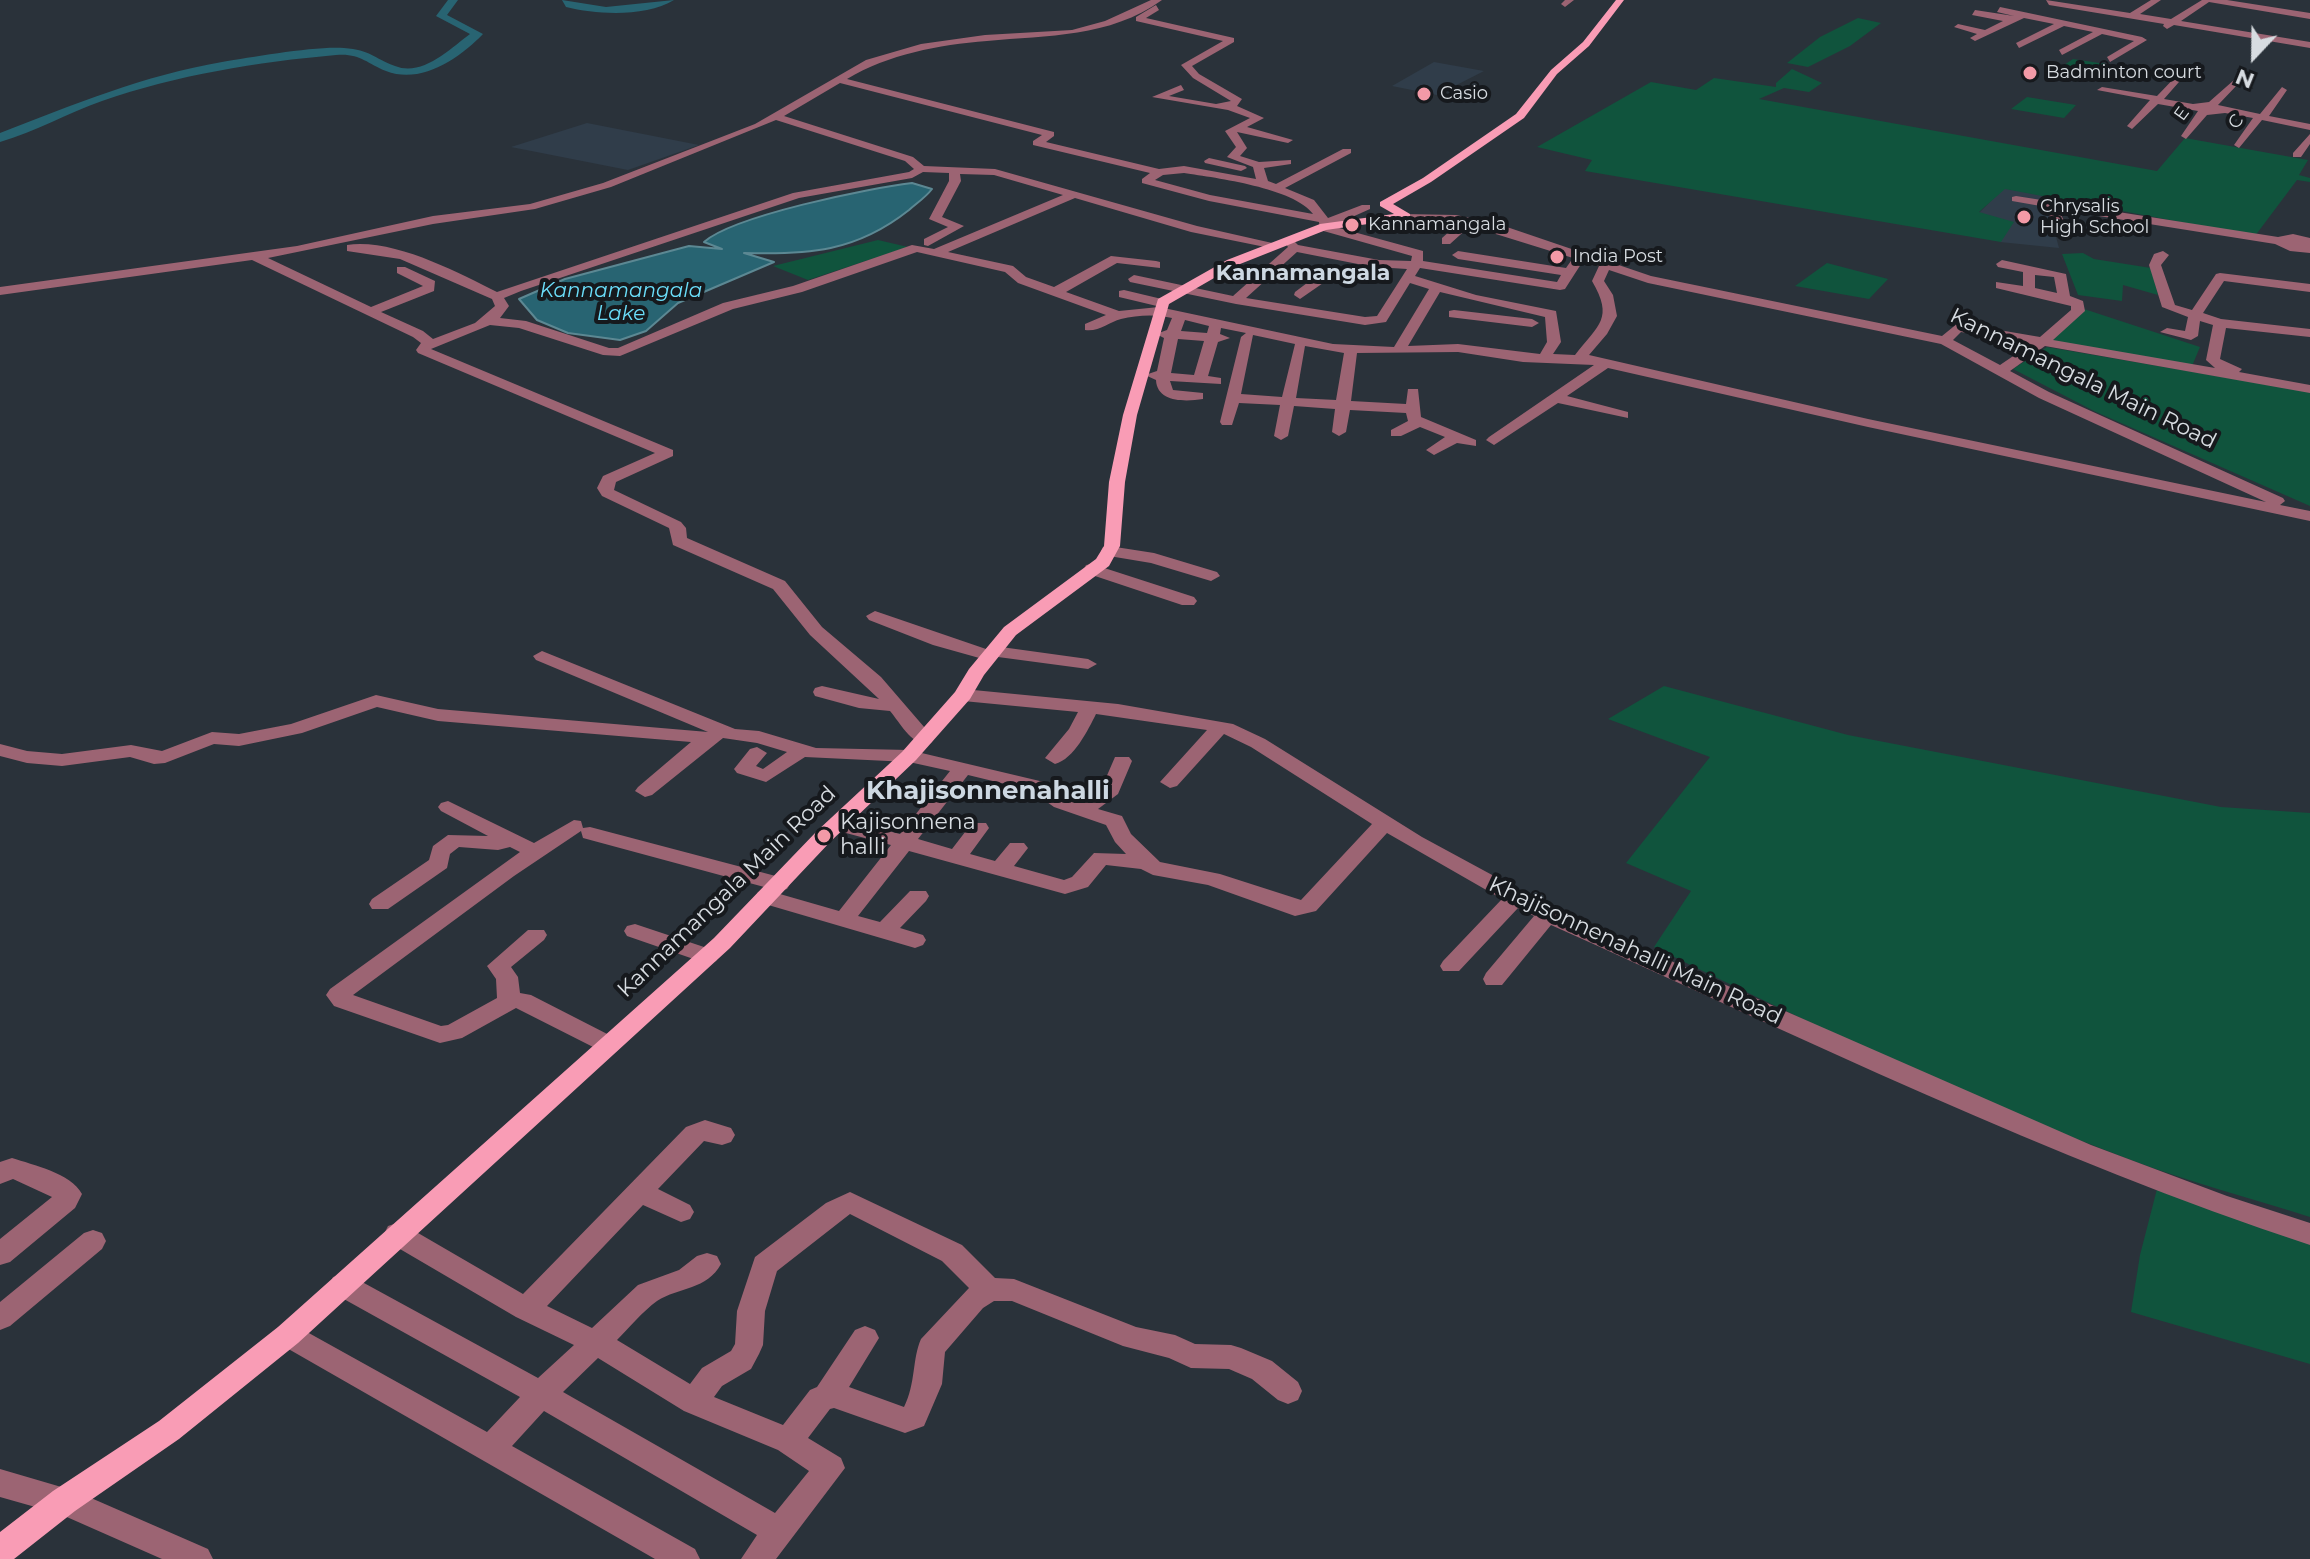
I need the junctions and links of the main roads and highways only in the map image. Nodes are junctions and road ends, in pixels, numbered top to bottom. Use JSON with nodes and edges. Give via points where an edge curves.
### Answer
{"nodes":[{"id":1,"x":1620,"y":0,"type":"edge"},
{"id":2,"x":0,"y":1551,"type":"edge"}],
"edges":[{"from":1,"to":2,"type":"main road","name":"Kannamangala Main Road","via":[[1520,116],[1384,204],[1406,216],[1324,224],[1290,249],[1275,245],[1231,263],[1170,300],[1152,333],[1141,374],[1103,562],[1010,631],[916,748],[708,956],[288,1335],[169,1430]]}]}
